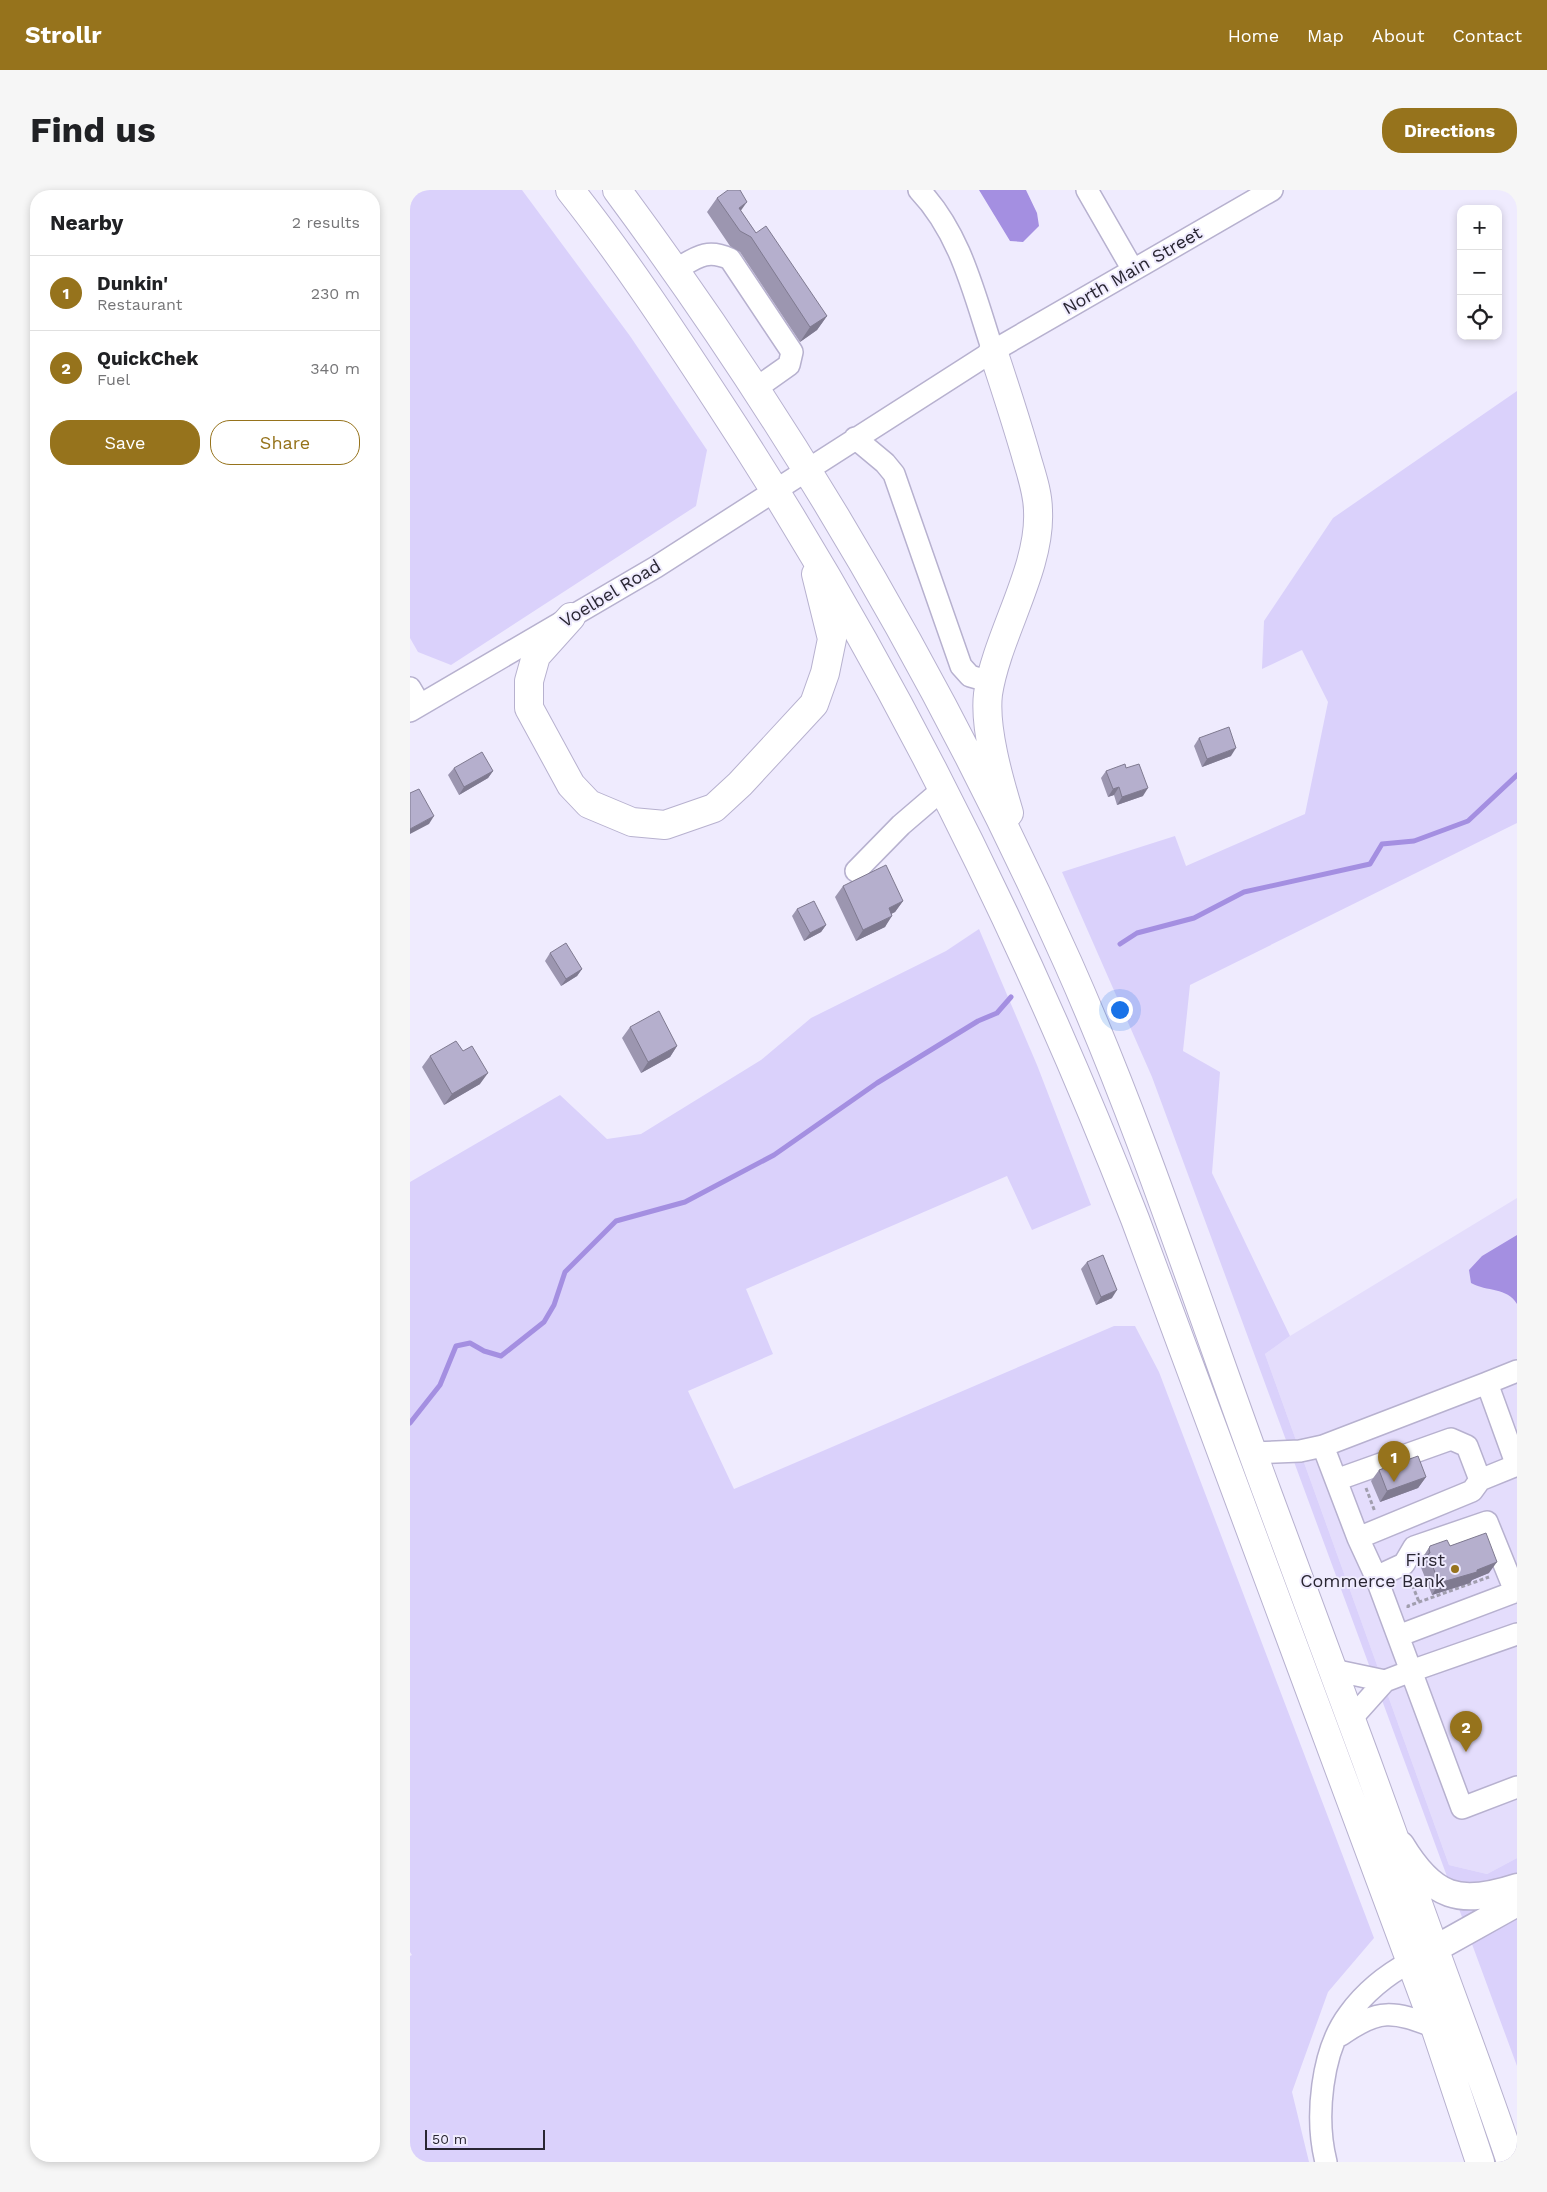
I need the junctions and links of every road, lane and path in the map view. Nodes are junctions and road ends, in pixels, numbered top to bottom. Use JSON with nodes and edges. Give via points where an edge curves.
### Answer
{"nodes":[{"id":1,"x":570,"y":190,"type":"edge"},
{"id":2,"x":617,"y":190,"type":"edge"},
{"id":3,"x":919,"y":190,"type":"edge"},
{"id":4,"x":1087,"y":190,"type":"edge"},
{"id":5,"x":1272,"y":190,"type":"edge"},
{"id":6,"x":675,"y":270,"type":"junction"},
{"id":7,"x":1133,"y":270,"type":"junction"},
{"id":8,"x":992,"y":350,"type":"junction"},
{"id":9,"x":755,"y":389,"type":"junction"},
{"id":10,"x":855,"y":438,"type":"junction"},
{"id":11,"x":806,"y":469,"type":"junction"},
{"id":12,"x":776,"y":489,"type":"junction"},
{"id":13,"x":810,"y":549,"type":"junction"},
{"id":14,"x":571,"y":617,"type":"junction"},
{"id":15,"x":991,"y":682,"type":"junction"},
{"id":16,"x":413,"y":701,"type":"edge"},
{"id":17,"x":943,"y":789,"type":"junction"},
{"id":18,"x":856,"y":871,"type":"dead end"},
{"id":19,"x":1032,"y":886,"type":"junction"},
{"id":20,"x":1517,"y":1371,"type":"edge"},
{"id":21,"x":1487,"y":1383,"type":"junction"},
{"id":22,"x":1323,"y":1446,"type":"junction"},
{"id":23,"x":1252,"y":1453,"type":"junction"},
{"id":24,"x":1517,"y":1466,"type":"edge"},
{"id":25,"x":1363,"y":1479,"type":"dead end"},
{"id":26,"x":1336,"y":1480,"type":"junction"},
{"id":27,"x":1480,"y":1480,"type":"junction"},
{"id":28,"x":1375,"y":1514,"type":"dead end"},
{"id":29,"x":1358,"y":1538,"type":"junction"},
{"id":30,"x":1496,"y":1574,"type":"edge"},
{"id":31,"x":1408,"y":1575,"type":"dead end"},
{"id":32,"x":1376,"y":1577,"type":"junction"},
{"id":33,"x":1516,"y":1591,"type":"edge"},
{"id":34,"x":1418,"y":1602,"type":"junction"},
{"id":35,"x":1410,"y":1613,"type":"dead end"},
{"id":36,"x":1517,"y":1634,"type":"edge"},
{"id":37,"x":1398,"y":1636,"type":"junction"},
{"id":38,"x":1333,"y":1670,"type":"junction"},
{"id":39,"x":1411,"y":1671,"type":"junction"},
{"id":40,"x":1385,"y":1681,"type":"junction"},
{"id":41,"x":1351,"y":1719,"type":"junction"},
{"id":42,"x":1517,"y":1787,"type":"edge"},
{"id":43,"x":1395,"y":1835,"type":"junction"},
{"id":44,"x":1517,"y":1887,"type":"edge"},
{"id":45,"x":1517,"y":1903,"type":"edge"},
{"id":46,"x":1435,"y":1950,"type":"junction"},
{"id":47,"x":1410,"y":1962,"type":"junction"},
{"id":48,"x":1435,"y":2028,"type":"junction"},
{"id":49,"x":1335,"y":2040,"type":"junction"},
{"id":50,"x":1326,"y":2162,"type":"edge"},
{"id":51,"x":1480,"y":2162,"type":"edge"},
{"id":52,"x":1511,"y":2162,"type":"edge"}],
"edges":[{"from":1,"to":12,"type":"highway","via":[[636,280]]},
{"from":2,"to":6,"type":"highway"},
{"from":3,"to":8,"type":"street","via":[[961,253]]},
{"from":4,"to":7,"type":"street"},
{"from":5,"to":7,"type":"street","name":"North Main Street"},
{"from":6,"to":9,"type":"highway"},
{"from":6,"to":9,"type":"street","via":[[702,255],[718,253],[730,259],[792,352],[789,365]]},
{"from":7,"to":8,"type":"street","name":"North Main Street"},
{"from":8,"to":10,"type":"street","name":"North Main Street"},
{"from":8,"to":15,"type":"highway","via":[[1033,479],[1038,511],[1034,547]]},
{"from":9,"to":11,"type":"highway"},
{"from":10,"to":11,"type":"street","name":"North Main Street"},
{"from":10,"to":15,"type":"street","via":[[894,474],[961,666],[970,676]]},
{"from":11,"to":12,"type":"street","name":"Voelbel Road"},
{"from":11,"to":19,"type":"highway","via":[[866,567],[925,674]]},
{"from":12,"to":13,"type":"highway"},
{"from":12,"to":14,"type":"street","name":"Voelbel Road","via":[[656,567]]},
{"from":13,"to":14,"type":"highway","via":[[832,639],[814,704],[714,808],[665,825],[632,822],[589,804],[571,784],[529,708],[529,681],[536,656]]},
{"from":13,"to":17,"type":"highway","via":[[855,624]]},
{"from":14,"to":16,"type":"street","name":"Voelbel Road"},
{"from":15,"to":19,"type":"highway","via":[[988,721],[1002,792]]},
{"from":17,"to":18,"type":"street","via":[[901,825]]},
{"from":17,"to":47,"type":"highway","via":[[1046,1002],[1101,1133]]},
{"from":19,"to":23,"type":"highway","via":[[1068,963],[1146,1157]]},
{"from":20,"to":21,"type":"street"},
{"from":21,"to":22,"type":"street"},
{"from":21,"to":24,"type":"street"},
{"from":22,"to":23,"type":"street","via":[[1300,1451]]},
{"from":22,"to":26,"type":"street"},
{"from":23,"to":38,"type":"highway"},
{"from":24,"to":27,"type":"street"},
{"from":25,"to":28,"type":"path"},
{"from":26,"to":27,"type":"street","via":[[1451,1439],[1466,1446]]},
{"from":26,"to":29,"type":"street"},
{"from":27,"to":29,"type":"street","via":[[1472,1491]]},
{"from":29,"to":32,"type":"street"},
{"from":30,"to":34,"type":"path"},
{"from":31,"to":34,"type":"path"},
{"from":32,"to":33,"type":"street","via":[[1404,1564],[1414,1547],[1487,1522]]},
{"from":32,"to":37,"type":"street"},
{"from":33,"to":37,"type":"street"},
{"from":34,"to":35,"type":"path","via":[[1408,1606]]},
{"from":36,"to":39,"type":"street"},
{"from":37,"to":39,"type":"street"},
{"from":38,"to":40,"type":"street"},
{"from":38,"to":41,"type":"highway"},
{"from":39,"to":40,"type":"street"},
{"from":39,"to":42,"type":"street","via":[[1462,1808]]},
{"from":40,"to":41,"type":"street"},
{"from":41,"to":43,"type":"highway"},
{"from":43,"to":44,"type":"main road","via":[[1424,1876],[1450,1894],[1470,1898]]},
{"from":43,"to":46,"type":"highway"},
{"from":45,"to":46,"type":"main road"},
{"from":46,"to":47,"type":"main road"},
{"from":46,"to":52,"type":"highway"},
{"from":47,"to":48,"type":"highway"},
{"from":47,"to":49,"type":"street","via":[[1389,1974],[1370,1992],[1348,2015]]},
{"from":48,"to":49,"type":"street","via":[[1404,2016],[1383,2014],[1362,2020]]},
{"from":48,"to":51,"type":"highway"},
{"from":49,"to":50,"type":"street","via":[[1325,2073],[1321,2109],[1321,2143]]}]}
